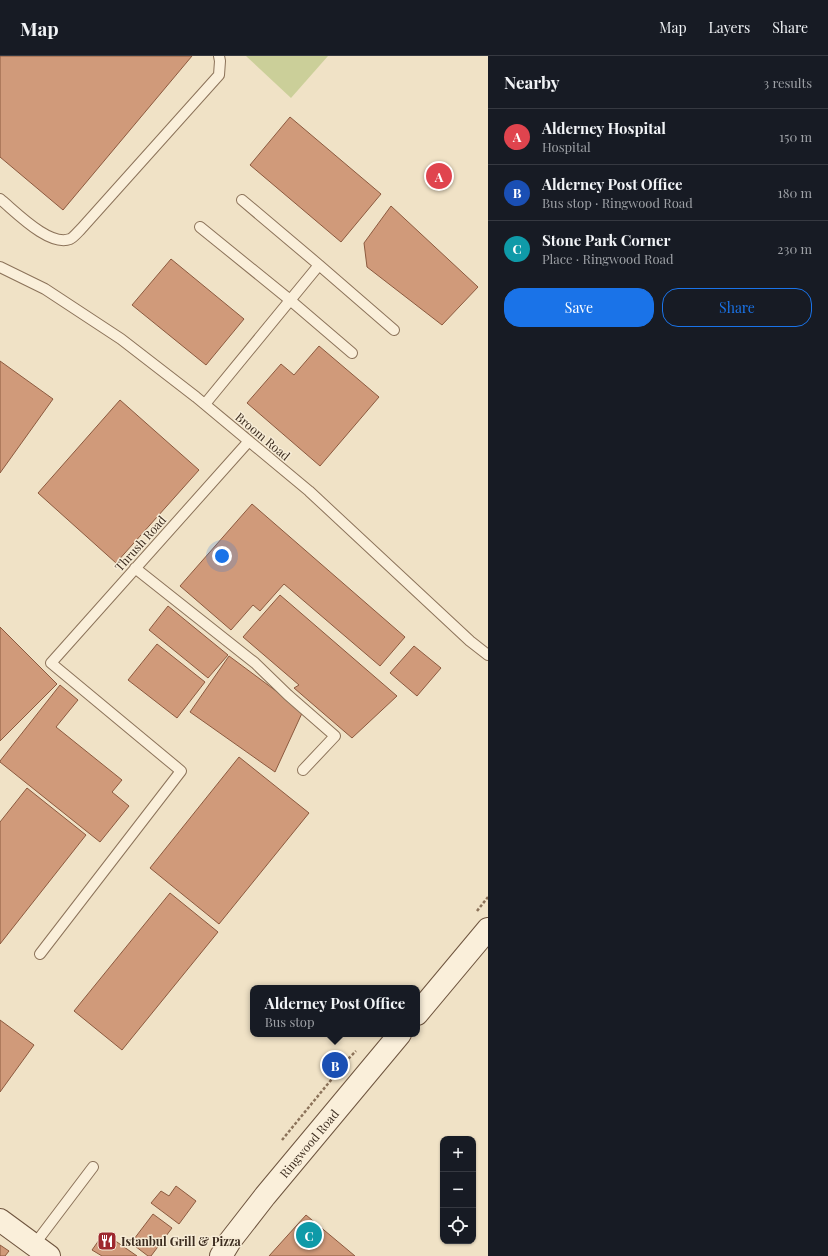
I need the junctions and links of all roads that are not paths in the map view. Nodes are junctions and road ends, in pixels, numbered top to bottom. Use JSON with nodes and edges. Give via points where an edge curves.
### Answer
{"nodes":[{"id":1,"x":219,"y":56,"type":"edge"},
{"id":2,"x":0,"y":199,"type":"edge"},
{"id":3,"x":242,"y":200,"type":"dead end"},
{"id":4,"x":200,"y":228,"type":"dead end"},
{"id":5,"x":319,"y":265,"type":"junction"},
{"id":6,"x":0,"y":267,"type":"edge"},
{"id":7,"x":290,"y":300,"type":"junction"},
{"id":8,"x":394,"y":330,"type":"dead end"},
{"id":9,"x":352,"y":353,"type":"dead end"},
{"id":10,"x":205,"y":404,"type":"junction"},
{"id":11,"x":249,"y":441,"type":"junction"},
{"id":12,"x":135,"y":568,"type":"junction"},
{"id":13,"x":488,"y":655,"type":"edge"},
{"id":14,"x":303,"y":770,"type":"dead end"},
{"id":15,"x":488,"y":929,"type":"edge"},
{"id":16,"x":40,"y":954,"type":"dead end"},
{"id":17,"x":420,"y":1010,"type":"edge"},
{"id":18,"x":398,"y":1037,"type":"edge"},
{"id":19,"x":93,"y":1167,"type":"dead end"},
{"id":20,"x":0,"y":1220,"type":"edge"},
{"id":21,"x":41,"y":1251,"type":"edge"},
{"id":22,"x":222,"y":1256,"type":"edge"}],
"edges":[{"from":1,"to":2,"type":"lane","via":[[218,75],[70,239],[57,240],[42,234]]},
{"from":3,"to":5,"type":"lane"},
{"from":4,"to":7,"type":"lane"},
{"from":5,"to":7,"type":"lane"},
{"from":5,"to":8,"type":"lane"},
{"from":6,"to":10,"type":"lane","name":"Broom Road","via":[[44,289],[121,339]]},
{"from":7,"to":9,"type":"lane"},
{"from":7,"to":10,"type":"lane"},
{"from":10,"to":11,"type":"lane","name":"Broom Road"},
{"from":11,"to":12,"type":"lane","name":"Thrush Road"},
{"from":11,"to":13,"type":"lane","name":"Broom Road","via":[[309,491]]},
{"from":12,"to":14,"type":"lane","via":[[255,663],[335,736]]},
{"from":12,"to":16,"type":"lane","name":"Thrush Road","via":[[51,663],[181,772]]},
{"from":15,"to":17,"type":"main road"},
{"from":18,"to":22,"type":"main road","name":"Ringwood Road","via":[[265,1196],[230,1241]]},
{"from":19,"to":21,"type":"lane"},
{"from":20,"to":21,"type":"main road"}]}
